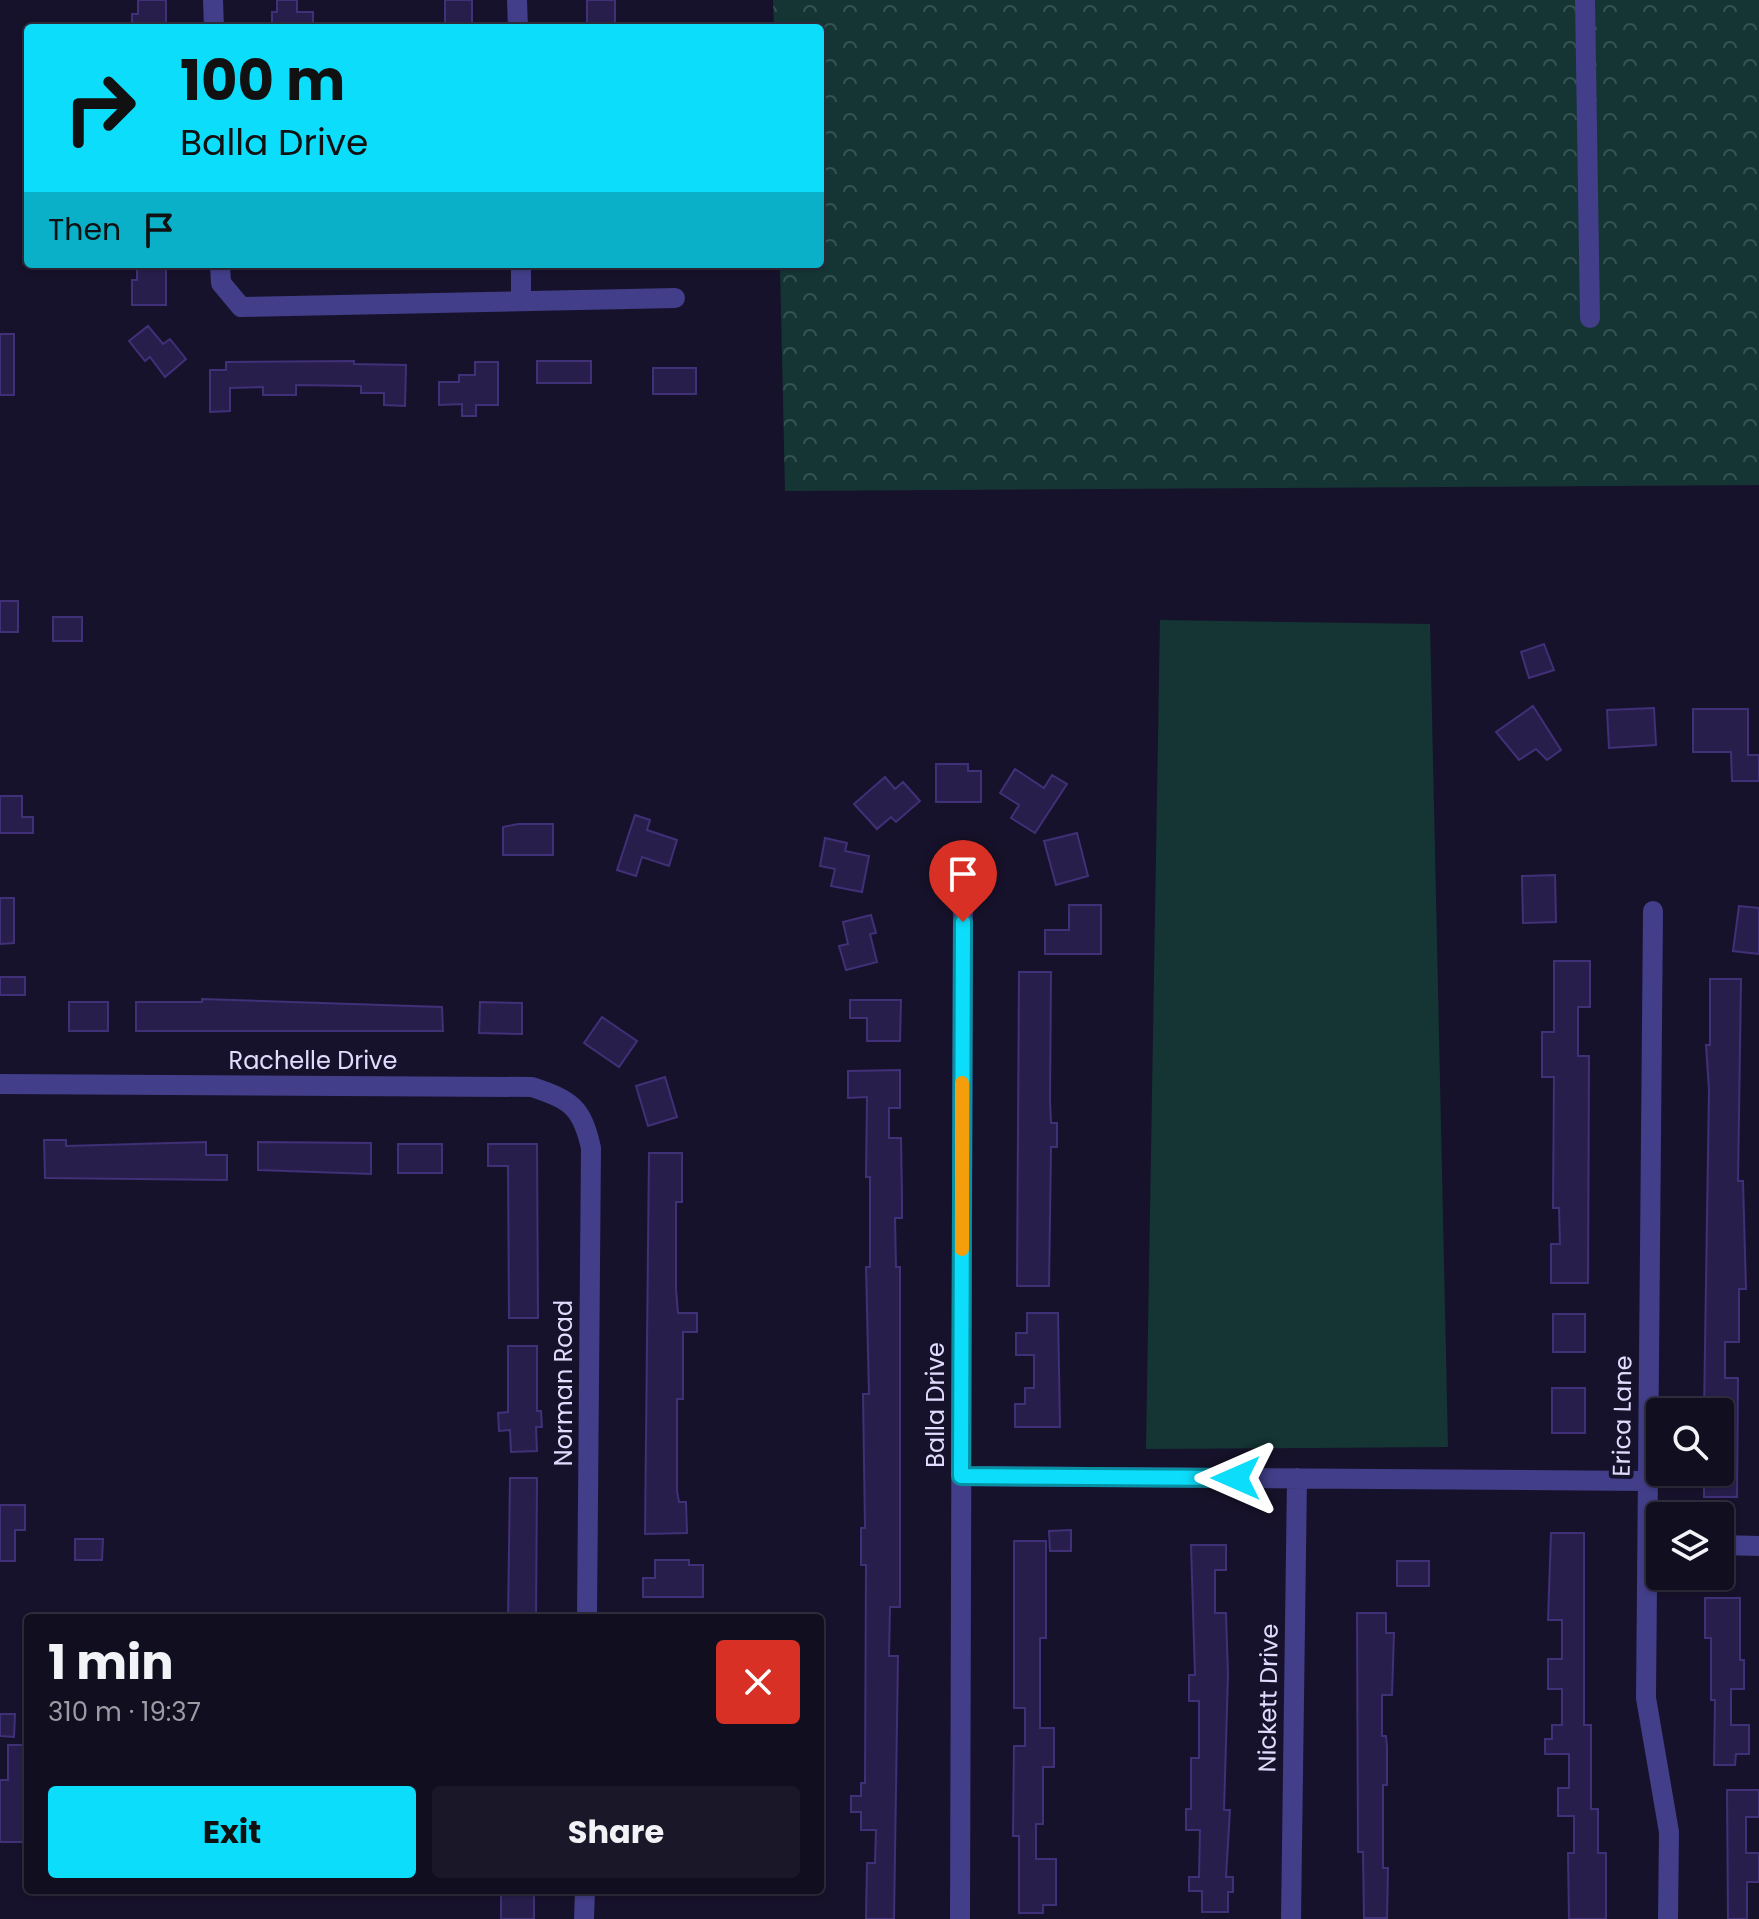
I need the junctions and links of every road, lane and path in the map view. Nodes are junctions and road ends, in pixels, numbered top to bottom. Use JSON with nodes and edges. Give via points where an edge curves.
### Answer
{"nodes":[{"id":1,"x":213,"y":0,"type":"edge"},
{"id":2,"x":517,"y":0,"type":"edge"},
{"id":3,"x":1585,"y":0,"type":"edge"},
{"id":4,"x":214,"y":24,"type":"edge"},
{"id":5,"x":518,"y":24,"type":"edge"},
{"id":6,"x":521,"y":268,"type":"edge"},
{"id":7,"x":220,"y":273,"type":"edge"},
{"id":8,"x":675,"y":298,"type":"dead end"},
{"id":9,"x":521,"y":300,"type":"junction"},
{"id":10,"x":1590,"y":318,"type":"dead end"},
{"id":11,"x":963,"y":892,"type":"dead end"},
{"id":12,"x":1653,"y":911,"type":"dead end"},
{"id":13,"x":0,"y":1084,"type":"edge"},
{"id":14,"x":591,"y":1148,"type":"joint"},
{"id":15,"x":1649,"y":1398,"type":"edge"},
{"id":16,"x":961,"y":1476,"type":"junction"},
{"id":17,"x":1297,"y":1478,"type":"junction"},
{"id":18,"x":1646,"y":1481,"type":"edge"},
{"id":19,"x":1734,"y":1545,"type":"edge"},
{"id":20,"x":1759,"y":1546,"type":"edge"},
{"id":21,"x":1652,"y":1590,"type":"edge"},
{"id":22,"x":587,"y":1614,"type":"edge"},
{"id":23,"x":585,"y":1894,"type":"edge"},
{"id":24,"x":584,"y":1919,"type":"edge"},
{"id":25,"x":960,"y":1919,"type":"edge"},
{"id":26,"x":1291,"y":1919,"type":"edge"},
{"id":27,"x":1668,"y":1919,"type":"edge"}],
"edges":[{"from":1,"to":4,"type":"street"},
{"from":2,"to":5,"type":"street"},
{"from":3,"to":10,"type":"street"},
{"from":6,"to":9,"type":"street"},
{"from":7,"to":9,"type":"street","via":[[241,307]]},
{"from":8,"to":9,"type":"street"},
{"from":11,"to":16,"type":"street","name":"Balla Drive"},
{"from":12,"to":15,"type":"street","name":"Erica Lane"},
{"from":13,"to":14,"type":"street","name":"Rachelle Drive","via":[[532,1087],[566,1099],[585,1122]]},
{"from":14,"to":22,"type":"street","name":"Norman Road"},
{"from":16,"to":17,"type":"street"},
{"from":16,"to":25,"type":"street","name":"Balla Drive"},
{"from":17,"to":18,"type":"street"},
{"from":17,"to":26,"type":"street","name":"Nickett Drive"},
{"from":19,"to":20,"type":"street"},
{"from":21,"to":27,"type":"street","name":"Erica Lane","via":[[1646,1698],[1669,1832]]},
{"from":23,"to":24,"type":"street"}]}
